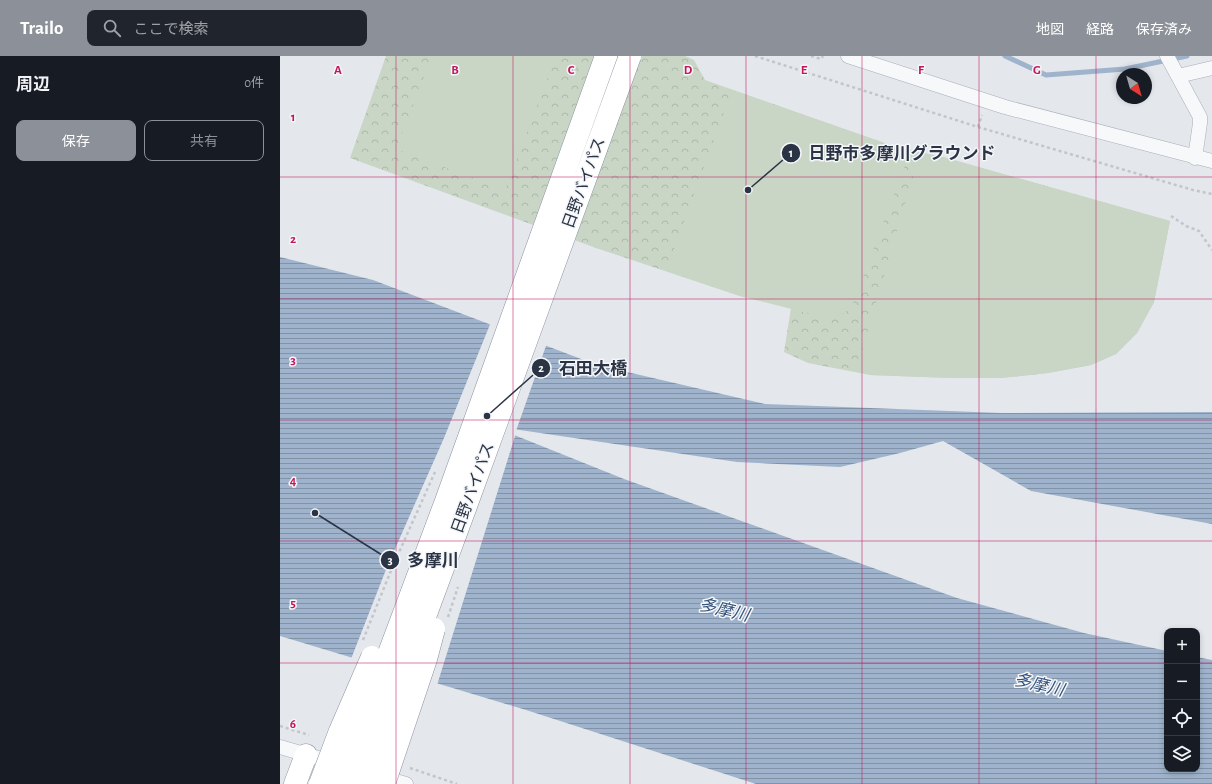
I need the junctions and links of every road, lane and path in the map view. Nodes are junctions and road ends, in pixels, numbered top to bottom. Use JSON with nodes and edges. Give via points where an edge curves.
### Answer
{"nodes":[{"id":1,"x":606,"y":56,"type":"edge"},
{"id":2,"x":630,"y":56,"type":"edge"},
{"id":3,"x":755,"y":56,"type":"edge"},
{"id":4,"x":811,"y":56,"type":"edge"},
{"id":5,"x":823,"y":56,"type":"edge"},
{"id":6,"x":848,"y":56,"type":"edge"},
{"id":7,"x":1167,"y":56,"type":"edge"},
{"id":8,"x":1212,"y":68,"type":"edge"},
{"id":9,"x":1177,"y":74,"type":"junction"},
{"id":10,"x":984,"y":109,"type":"dead end"},
{"id":11,"x":978,"y":127,"type":"junction"},
{"id":12,"x":1195,"y":158,"type":"junction"},
{"id":13,"x":1212,"y":161,"type":"edge"},
{"id":14,"x":1212,"y":194,"type":"edge"},
{"id":15,"x":1172,"y":216,"type":"dead end"},
{"id":16,"x":1212,"y":250,"type":"edge"},
{"id":17,"x":436,"y":469,"type":"dead end"},
{"id":18,"x":456,"y":504,"type":"junction"},
{"id":19,"x":361,"y":645,"type":"dead end"},
{"id":20,"x":280,"y":747,"type":"edge"},
{"id":21,"x":306,"y":754,"type":"junction"},
{"id":22,"x":422,"y":772,"type":"dead end"},
{"id":23,"x":295,"y":784,"type":"edge"},
{"id":24,"x":320,"y":784,"type":"edge"},
{"id":25,"x":340,"y":784,"type":"edge"},
{"id":26,"x":363,"y":784,"type":"edge"},
{"id":27,"x":384,"y":784,"type":"edge"},
{"id":28,"x":406,"y":784,"type":"edge"},
{"id":29,"x":457,"y":784,"type":"edge"}],
"edges":[{"from":1,"to":18,"type":"highway","name":"日野バイパス","bridge":true},
{"from":2,"to":18,"type":"highway","name":"日野バイパス","bridge":true},
{"from":3,"to":11,"type":"path"},
{"from":4,"to":5,"type":"path","via":[[821,59]]},
{"from":6,"to":12,"type":"street","via":[[1005,107]]},
{"from":7,"to":9,"type":"street"},
{"from":8,"to":9,"type":"street"},
{"from":9,"to":12,"type":"street","via":[[1200,117]]},
{"from":10,"to":11,"type":"path"},
{"from":11,"to":14,"type":"path"},
{"from":12,"to":13,"type":"street"},
{"from":15,"to":16,"type":"path","via":[[1199,231]]},
{"from":17,"to":19,"type":"path","bridge":true},
{"from":18,"to":24,"type":"highway","bridge":true,"via":[[377,645]]},
{"from":18,"to":25,"type":"highway","name":"日野バイパス","bridge":true},
{"from":18,"to":26,"type":"highway","name":"日野バイパス","bridge":true},
{"from":18,"to":27,"type":"highway","bridge":true,"via":[[426,659]]},
{"from":20,"to":21,"type":"street"},
{"from":21,"to":23,"type":"highway"},
{"from":21,"to":28,"type":"street"},
{"from":22,"to":29,"type":"path"}]}
